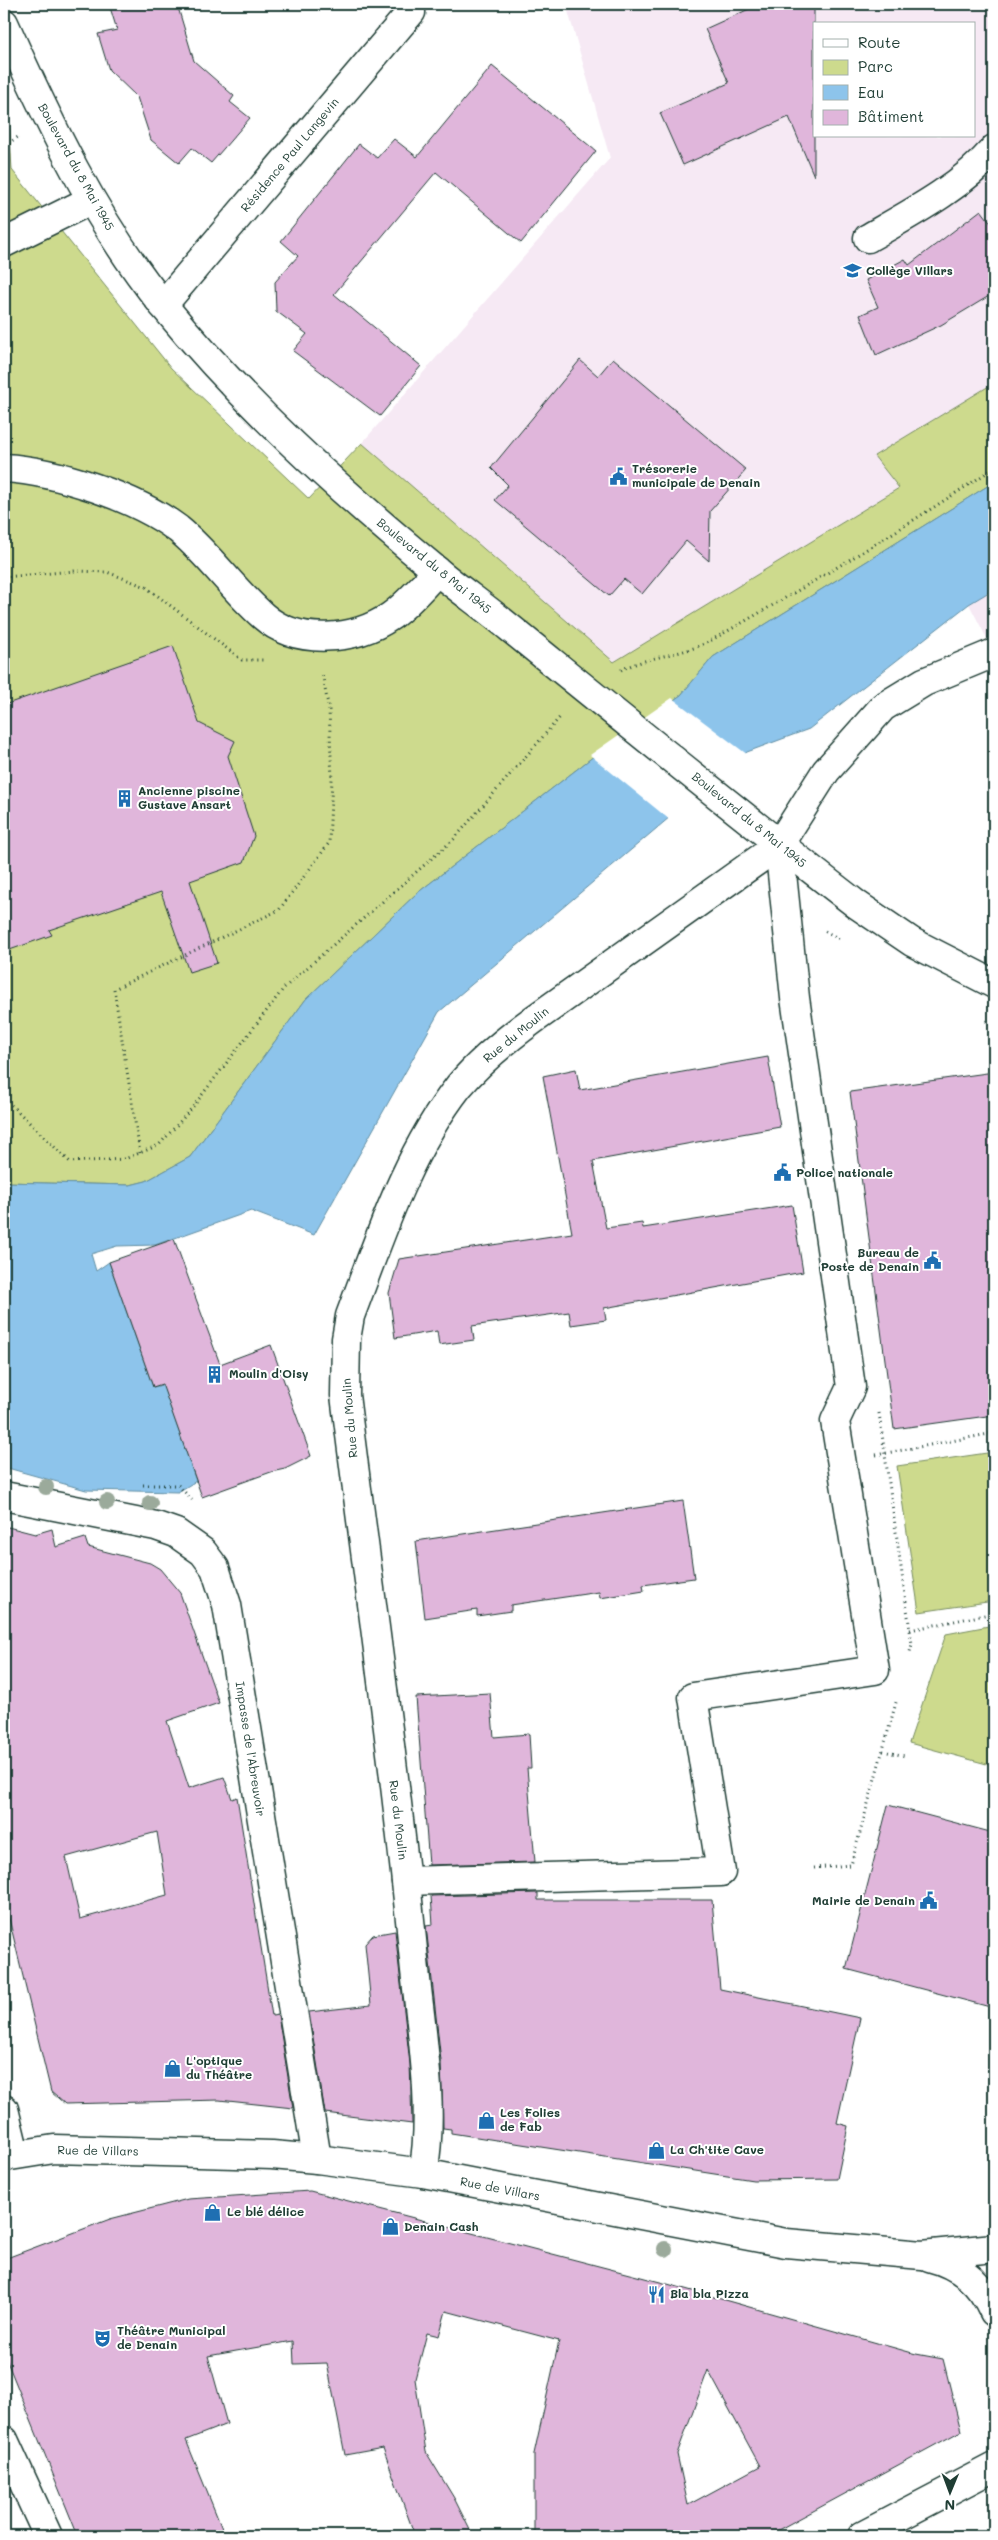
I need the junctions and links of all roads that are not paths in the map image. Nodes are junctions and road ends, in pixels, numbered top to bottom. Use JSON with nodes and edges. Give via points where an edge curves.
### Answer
{"nodes":[{"id":1,"x":409,"y":4,"type":"edge"},
{"id":2,"x":4,"y":23,"type":"edge"},
{"id":3,"x":994,"y":149,"type":"edge"},
{"id":4,"x":91,"y":200,"type":"junction"},
{"id":5,"x":868,"y":238,"type":"dead end"},
{"id":6,"x":4,"y":243,"type":"edge"},
{"id":7,"x":163,"y":305,"type":"junction"},
{"id":8,"x":4,"y":468,"type":"edge"},
{"id":9,"x":438,"y":571,"type":"junction"},
{"id":10,"x":994,"y":653,"type":"edge"},
{"id":11,"x":780,"y":845,"type":"junction"},
{"id":12,"x":994,"y":984,"type":"edge"},
{"id":13,"x":4,"y":1496,"type":"edge"},
{"id":14,"x":406,"y":1881,"type":"junction"},
{"id":15,"x":4,"y":2109,"type":"edge"},
{"id":16,"x":9,"y":2155,"type":"edge"},
{"id":17,"x":317,"y":2159,"type":"junction"},
{"id":18,"x":423,"y":2173,"type":"junction"},
{"id":19,"x":994,"y":2248,"type":"edge"},
{"id":20,"x":922,"y":2256,"type":"junction"},
{"id":21,"x":994,"y":2312,"type":"edge"},
{"id":22,"x":4,"y":2440,"type":"edge"},
{"id":23,"x":994,"y":2467,"type":"edge"},
{"id":24,"x":48,"y":2536,"type":"edge"},
{"id":25,"x":862,"y":2536,"type":"edge"}],
"edges":[{"from":1,"to":7,"type":"street","name":"Résidence Paul Langevin","via":[[411,12]]},
{"from":2,"to":4,"type":"street","name":"Boulevard du 8 Mai 1945"},
{"from":3,"to":5,"type":"street","via":[[971,172],[906,217]]},
{"from":4,"to":6,"type":"street"},
{"from":4,"to":7,"type":"street","name":"Boulevard du 8 Mai 1945"},
{"from":7,"to":9,"type":"street","name":"Boulevard du 8 Mai 1945","via":[[292,443]]},
{"from":8,"to":9,"type":"street","via":[[44,474],[115,495],[176,528],[203,550],[262,615],[278,627],[316,636],[337,636],[375,626],[392,615]]},
{"from":9,"to":11,"type":"street","name":"Boulevard du 8 Mai 1945"},
{"from":10,"to":11,"type":"street","via":[[924,682],[883,707],[826,771]]},
{"from":11,"to":12,"type":"street","name":"Boulevard du 8 Mai 1945","via":[[885,926]]},
{"from":11,"to":14,"type":"street","name":"Rue du Moulin","via":[[508,1038],[460,1085],[420,1145],[350,1316],[345,1395]]},
{"from":11,"to":14,"type":"street","via":[[795,998],[851,1387],[835,1421],[875,1670],[694,1697],[721,1872]]},
{"from":13,"to":17,"type":"street","name":"Impasse de l'Abreuvoir","via":[[156,1526],[192,1542],[215,1568],[227,1605]]},
{"from":14,"to":18,"type":"street","name":"Rue du Moulin","via":[[428,2110]]},
{"from":15,"to":16,"type":"street"},
{"from":16,"to":17,"type":"street","name":"Rue de Villars","via":[[54,2149]]},
{"from":17,"to":18,"type":"street","name":"Rue de Villars"},
{"from":18,"to":20,"type":"street","name":"Rue de Villars","via":[[761,2239]]},
{"from":19,"to":20,"type":"street","name":"Rue de Villars"},
{"from":20,"to":21,"type":"street","via":[[950,2262],[961,2270],[985,2294]]},
{"from":22,"to":24,"type":"street"},
{"from":23,"to":25,"type":"street"}]}
